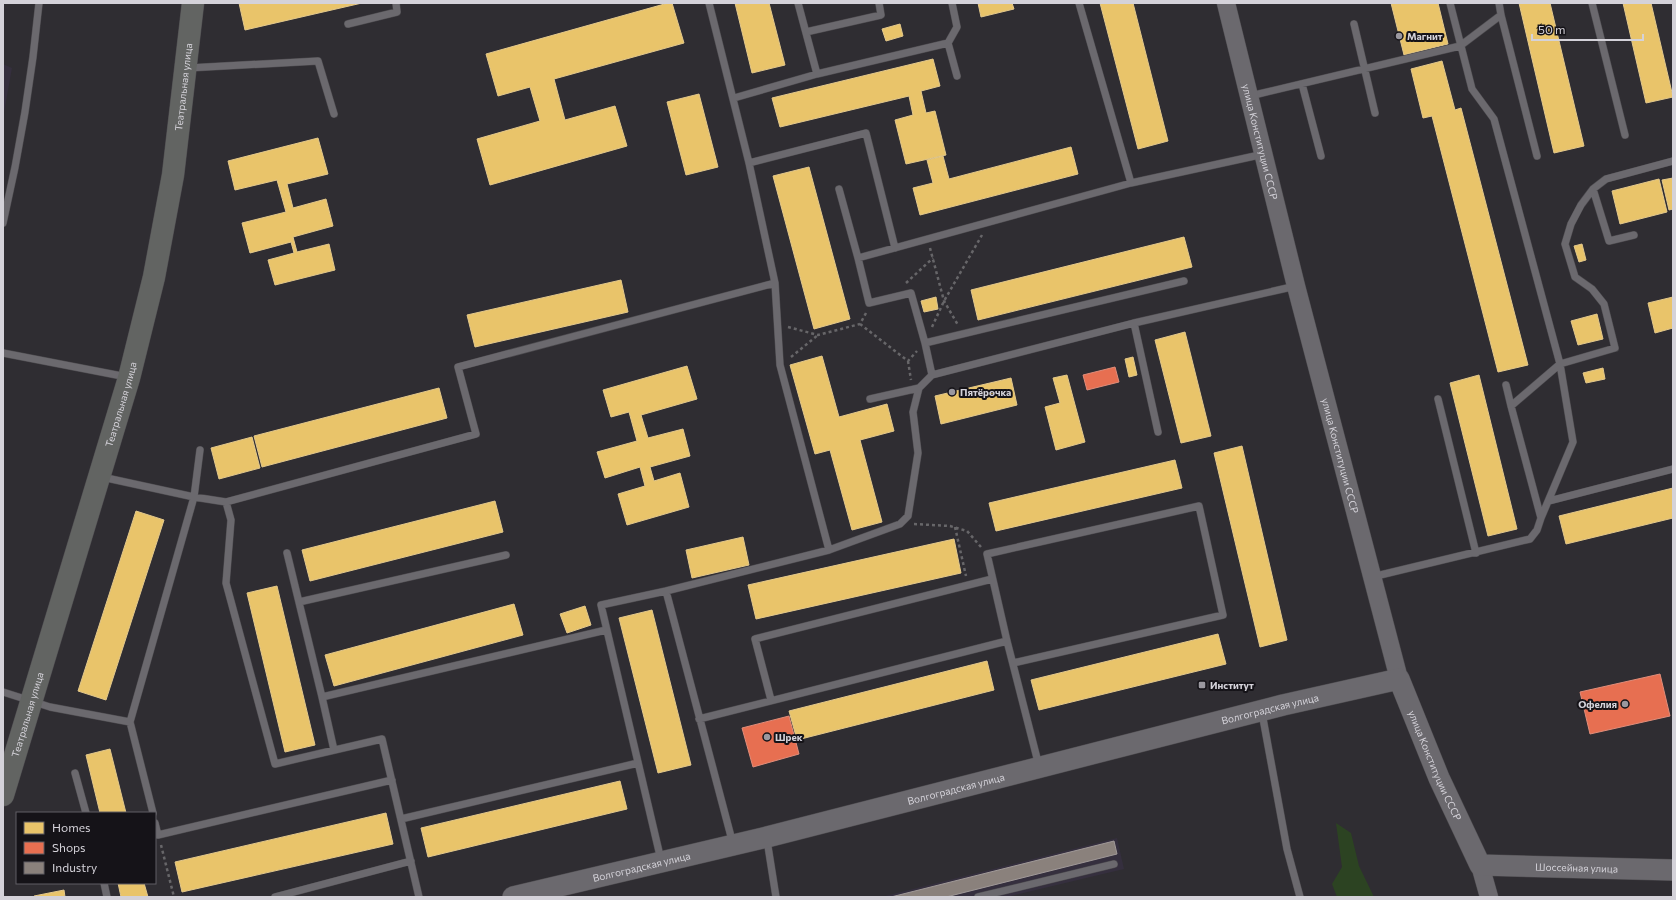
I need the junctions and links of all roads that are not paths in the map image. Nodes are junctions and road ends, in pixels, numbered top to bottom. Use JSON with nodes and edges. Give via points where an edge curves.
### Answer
{"nodes":[{"id":1,"x":39,"y":3,"type":"edge"},
{"id":2,"x":193,"y":3,"type":"edge"},
{"id":3,"x":396,"y":3,"type":"edge"},
{"id":4,"x":709,"y":3,"type":"edge"},
{"id":5,"x":798,"y":3,"type":"edge"},
{"id":6,"x":878,"y":3,"type":"edge"},
{"id":7,"x":952,"y":3,"type":"edge"},
{"id":8,"x":1079,"y":3,"type":"edge"},
{"id":9,"x":1226,"y":3,"type":"edge"},
{"id":10,"x":1450,"y":3,"type":"edge"},
{"id":11,"x":1499,"y":3,"type":"edge"},
{"id":12,"x":1592,"y":3,"type":"edge"},
{"id":13,"x":1502,"y":15,"type":"junction"},
{"id":14,"x":348,"y":24,"type":"dead end"},
{"id":15,"x":1354,"y":24,"type":"dead end"},
{"id":16,"x":806,"y":32,"type":"junction"},
{"id":17,"x":948,"y":43,"type":"junction"},
{"id":18,"x":1460,"y":46,"type":"junction"},
{"id":19,"x":186,"y":68,"type":"junction"},
{"id":20,"x":1364,"y":70,"type":"junction"},
{"id":21,"x":817,"y":74,"type":"junction"},
{"id":22,"x":957,"y":76,"type":"dead end"},
{"id":23,"x":1302,"y":84,"type":"junction"},
{"id":24,"x":1250,"y":96,"type":"junction"},
{"id":25,"x":734,"y":98,"type":"junction"},
{"id":26,"x":1375,"y":113,"type":"dead end"},
{"id":27,"x":334,"y":114,"type":"dead end"},
{"id":28,"x":1625,"y":135,"type":"dead end"},
{"id":29,"x":1264,"y":154,"type":"junction"},
{"id":30,"x":1321,"y":156,"type":"dead end"},
{"id":31,"x":1537,"y":156,"type":"dead end"},
{"id":32,"x":1673,"y":161,"type":"edge"},
{"id":33,"x":749,"y":163,"type":"junction"},
{"id":34,"x":1131,"y":183,"type":"junction"},
{"id":35,"x":839,"y":188,"type":"dead end"},
{"id":36,"x":1593,"y":189,"type":"junction"},
{"id":37,"x":3,"y":223,"type":"edge"},
{"id":38,"x":1634,"y":235,"type":"dead end"},
{"id":39,"x":895,"y":248,"type":"junction"},
{"id":40,"x":858,"y":258,"type":"junction"},
{"id":41,"x":1184,"y":281,"type":"dead end"},
{"id":42,"x":775,"y":283,"type":"junction"},
{"id":43,"x":1296,"y":286,"type":"junction"},
{"id":44,"x":1134,"y":323,"type":"junction"},
{"id":45,"x":925,"y":343,"type":"junction"},
{"id":46,"x":3,"y":353,"type":"edge"},
{"id":47,"x":1560,"y":364,"type":"junction"},
{"id":48,"x":932,"y":375,"type":"junction"},
{"id":49,"x":129,"y":378,"type":"junction"},
{"id":50,"x":1506,"y":385,"type":"dead end"},
{"id":51,"x":916,"y":388,"type":"junction"},
{"id":52,"x":870,"y":399,"type":"dead end"},
{"id":53,"x":1438,"y":399,"type":"dead end"},
{"id":54,"x":1511,"y":406,"type":"junction"},
{"id":55,"x":1158,"y":432,"type":"dead end"},
{"id":56,"x":200,"y":450,"type":"dead end"},
{"id":57,"x":1673,"y":469,"type":"edge"},
{"id":58,"x":100,"y":476,"type":"junction"},
{"id":59,"x":194,"y":497,"type":"junction"},
{"id":60,"x":1549,"y":501,"type":"junction"},
{"id":61,"x":226,"y":502,"type":"junction"},
{"id":62,"x":1541,"y":518,"type":"junction"},
{"id":63,"x":829,"y":550,"type":"junction"},
{"id":64,"x":287,"y":553,"type":"dead end"},
{"id":65,"x":1476,"y":553,"type":"junction"},
{"id":66,"x":506,"y":555,"type":"dead end"},
{"id":67,"x":1372,"y":577,"type":"junction"},
{"id":68,"x":992,"y":579,"type":"junction"},
{"id":69,"x":666,"y":591,"type":"junction"},
{"id":70,"x":299,"y":602,"type":"junction"},
{"id":71,"x":606,"y":630,"type":"junction"},
{"id":72,"x":1007,"y":641,"type":"junction"},
{"id":73,"x":1013,"y":662,"type":"junction"},
{"id":74,"x":1399,"y":679,"type":"junction"},
{"id":75,"x":3,"y":692,"type":"edge"},
{"id":76,"x":322,"y":697,"type":"junction"},
{"id":77,"x":771,"y":700,"type":"junction"},
{"id":78,"x":33,"y":701,"type":"junction"},
{"id":79,"x":1261,"y":711,"type":"junction"},
{"id":80,"x":699,"y":719,"type":"junction"},
{"id":81,"x":130,"y":722,"type":"junction"},
{"id":82,"x":334,"y":750,"type":"junction"},
{"id":83,"x":638,"y":764,"type":"junction"},
{"id":84,"x":1040,"y":768,"type":"junction"},
{"id":85,"x":75,"y":773,"type":"dead end"},
{"id":86,"x":392,"y":780,"type":"junction"},
{"id":87,"x":3,"y":795,"type":"edge"},
{"id":88,"x":86,"y":812,"type":"edge"},
{"id":89,"x":153,"y":812,"type":"edge"},
{"id":90,"x":401,"y":819,"type":"junction"},
{"id":91,"x":156,"y":827,"type":"edge"},
{"id":92,"x":767,"y":838,"type":"junction"},
{"id":93,"x":733,"y":846,"type":"junction"},
{"id":94,"x":411,"y":861,"type":"junction"},
{"id":95,"x":661,"y":862,"type":"junction"},
{"id":96,"x":1114,"y":864,"type":"dead end"},
{"id":97,"x":1480,"y":865,"type":"junction"},
{"id":98,"x":1673,"y":870,"type":"edge"},
{"id":99,"x":104,"y":884,"type":"edge"},
{"id":100,"x":107,"y":897,"type":"edge"},
{"id":101,"x":275,"y":897,"type":"edge"},
{"id":102,"x":419,"y":897,"type":"edge"},
{"id":103,"x":513,"y":897,"type":"edge"},
{"id":104,"x":776,"y":897,"type":"edge"},
{"id":105,"x":978,"y":897,"type":"edge"},
{"id":106,"x":1300,"y":897,"type":"edge"},
{"id":107,"x":1489,"y":897,"type":"edge"}],
"edges":[{"from":1,"to":37,"type":"lane","via":[[34,58],[16,166]]},
{"from":2,"to":19,"type":"main road","name":"Театральная улица"},
{"from":3,"to":14,"type":"lane","via":[[398,12]]},
{"from":4,"to":25,"type":"lane"},
{"from":5,"to":16,"type":"lane"},
{"from":6,"to":16,"type":"lane","via":[[881,15]]},
{"from":7,"to":17,"type":"lane","via":[[957,27]]},
{"from":8,"to":34,"type":"lane"},
{"from":9,"to":24,"type":"street","name":"улица Конституции СССР"},
{"from":10,"to":18,"type":"lane"},
{"from":11,"to":13,"type":"lane"},
{"from":12,"to":28,"type":"lane"},
{"from":13,"to":18,"type":"lane"},
{"from":13,"to":31,"type":"lane"},
{"from":15,"to":20,"type":"lane"},
{"from":16,"to":21,"type":"lane"},
{"from":17,"to":21,"type":"lane"},
{"from":17,"to":22,"type":"lane"},
{"from":18,"to":20,"type":"lane"},
{"from":18,"to":47,"type":"lane","via":[[1472,89],[1494,119]]},
{"from":19,"to":27,"type":"lane","via":[[318,61]]},
{"from":19,"to":49,"type":"main road","name":"Театральная улица","via":[[173,175],[154,277]]},
{"from":20,"to":23,"type":"lane"},
{"from":20,"to":26,"type":"lane"},
{"from":21,"to":25,"type":"lane"},
{"from":23,"to":24,"type":"lane"},
{"from":23,"to":30,"type":"lane"},
{"from":24,"to":29,"type":"street","name":"улица Конституции СССР"},
{"from":25,"to":33,"type":"lane"},
{"from":29,"to":34,"type":"lane"},
{"from":29,"to":43,"type":"street","name":"улица Конституции СССР"},
{"from":32,"to":36,"type":"lane","via":[[1606,179]]},
{"from":33,"to":39,"type":"lane","via":[[866,133]]},
{"from":33,"to":42,"type":"lane"},
{"from":34,"to":39,"type":"lane"},
{"from":35,"to":40,"type":"lane"},
{"from":36,"to":38,"type":"lane","via":[[1609,241]]},
{"from":36,"to":47,"type":"lane","via":[[1581,205],[1564,244],[1575,277],[1592,289],[1604,304],[1616,348]]},
{"from":39,"to":40,"type":"lane"},
{"from":40,"to":45,"type":"lane","via":[[869,303],[911,293]]},
{"from":41,"to":45,"type":"lane"},
{"from":42,"to":61,"type":"lane","via":[[458,367],[476,434]]},
{"from":42,"to":63,"type":"lane","via":[[780,365]]},
{"from":43,"to":44,"type":"lane"},
{"from":43,"to":67,"type":"street","name":"улица Конституции СССР"},
{"from":44,"to":48,"type":"lane"},
{"from":44,"to":55,"type":"lane"},
{"from":45,"to":48,"type":"lane"},
{"from":46,"to":49,"type":"lane"},
{"from":47,"to":54,"type":"lane"},
{"from":47,"to":60,"type":"lane","via":[[1573,442]]},
{"from":48,"to":51,"type":"lane"},
{"from":49,"to":58,"type":"main road","name":"Театральная улица"},
{"from":50,"to":54,"type":"lane"},
{"from":51,"to":52,"type":"lane"},
{"from":51,"to":63,"type":"lane","via":[[913,412],[918,453],[908,516],[900,524]]},
{"from":53,"to":65,"type":"lane"},
{"from":54,"to":62,"type":"lane"},
{"from":56,"to":59,"type":"lane"},
{"from":57,"to":60,"type":"lane"},
{"from":58,"to":59,"type":"lane"},
{"from":58,"to":78,"type":"main road","name":"Театральная улица"},
{"from":59,"to":61,"type":"lane"},
{"from":59,"to":81,"type":"lane"},
{"from":60,"to":62,"type":"lane"},
{"from":61,"to":82,"type":"lane","via":[[231,520],[226,583],[274,764]]},
{"from":62,"to":65,"type":"lane","via":[[1537,530],[1530,539]]},
{"from":63,"to":69,"type":"lane"},
{"from":64,"to":70,"type":"lane"},
{"from":65,"to":67,"type":"lane"},
{"from":66,"to":70,"type":"lane"},
{"from":67,"to":74,"type":"street","name":"улица Конституции СССР"},
{"from":68,"to":72,"type":"lane"},
{"from":68,"to":73,"type":"lane","via":[[986,554],[1199,506],[1223,615]]},
{"from":68,"to":77,"type":"lane","via":[[755,639]]},
{"from":69,"to":71,"type":"lane","via":[[600,605]]},
{"from":69,"to":80,"type":"lane"},
{"from":70,"to":76,"type":"lane"},
{"from":71,"to":76,"type":"lane"},
{"from":71,"to":83,"type":"lane"},
{"from":72,"to":73,"type":"lane"},
{"from":72,"to":77,"type":"lane"},
{"from":73,"to":84,"type":"lane"},
{"from":74,"to":79,"type":"main road","name":"Волгоградская улица"},
{"from":74,"to":97,"type":"main road","name":"улица Конституции СССР","via":[[1439,778]]},
{"from":75,"to":78,"type":"lane"},
{"from":76,"to":82,"type":"lane"},
{"from":77,"to":80,"type":"lane"},
{"from":78,"to":81,"type":"lane","via":[[50,707]]},
{"from":78,"to":87,"type":"main road","name":"Театральная улица"},
{"from":79,"to":84,"type":"main road","name":"Волгоградская улица"},
{"from":79,"to":106,"type":"lane","via":[[1287,848]]},
{"from":80,"to":93,"type":"lane"},
{"from":81,"to":89,"type":"lane"},
{"from":82,"to":86,"type":"lane","via":[[382,739]]},
{"from":83,"to":90,"type":"lane"},
{"from":83,"to":95,"type":"lane"},
{"from":84,"to":92,"type":"main road","name":"Волгоградская улица"},
{"from":85,"to":88,"type":"lane"},
{"from":86,"to":90,"type":"lane"},
{"from":86,"to":91,"type":"lane","via":[[158,835]]},
{"from":90,"to":94,"type":"lane"},
{"from":92,"to":93,"type":"main road","name":"Волгоградская улица"},
{"from":92,"to":104,"type":"lane"},
{"from":93,"to":95,"type":"main road","name":"Волгоградская улица"},
{"from":94,"to":101,"type":"lane"},
{"from":94,"to":102,"type":"lane"},
{"from":95,"to":103,"type":"main road","name":"Волгоградская улица"},
{"from":96,"to":105,"type":"lane"},
{"from":97,"to":98,"type":"main road","name":"Шоссейная улица"},
{"from":97,"to":107,"type":"street","name":"улица Конституции СССР"},
{"from":99,"to":100,"type":"lane"}]}
